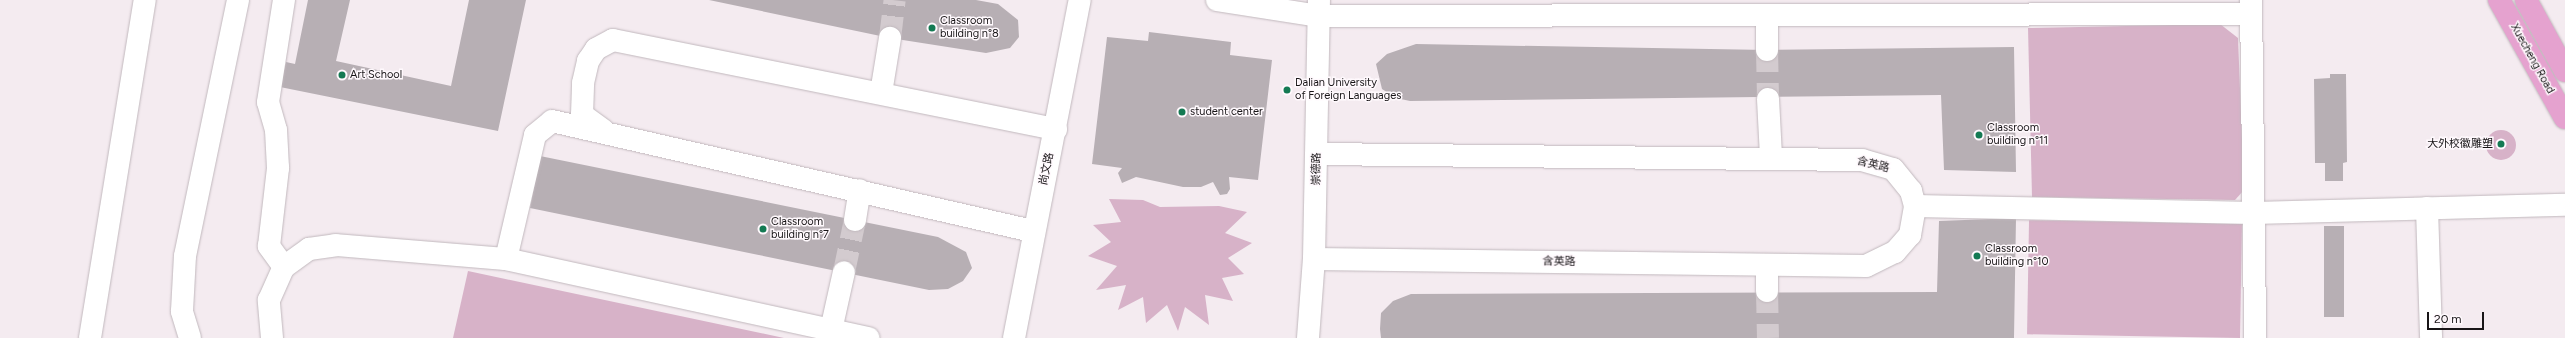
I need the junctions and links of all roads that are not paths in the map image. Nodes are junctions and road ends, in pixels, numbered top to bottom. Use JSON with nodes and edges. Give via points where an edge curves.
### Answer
{"nodes":[{"id":1,"x":145,"y":0,"type":"edge"},
{"id":2,"x":238,"y":0,"type":"edge"},
{"id":3,"x":284,"y":0,"type":"edge"},
{"id":4,"x":1080,"y":0,"type":"edge"},
{"id":5,"x":1217,"y":0,"type":"edge"},
{"id":6,"x":2499,"y":0,"type":"edge"},
{"id":7,"x":2526,"y":0,"type":"edge"},
{"id":8,"x":2251,"y":7,"type":"edge"},
{"id":9,"x":1319,"y":8,"type":"edge"},
{"id":10,"x":1767,"y":15,"type":"junction"},
{"id":11,"x":890,"y":38,"type":"tunnel mouth"},
{"id":12,"x":1767,"y":50,"type":"tunnel mouth"},
{"id":13,"x":2565,"y":72,"type":"edge"},
{"id":14,"x":2554,"y":80,"type":"edge"},
{"id":15,"x":881,"y":93,"type":"junction"},
{"id":16,"x":1768,"y":99,"type":"tunnel mouth"},
{"id":17,"x":2565,"y":118,"type":"edge"},
{"id":18,"x":1056,"y":129,"type":"junction"},
{"id":19,"x":604,"y":131,"type":"junction"},
{"id":20,"x":1317,"y":154,"type":"junction"},
{"id":21,"x":1771,"y":157,"type":"junction"},
{"id":22,"x":860,"y":190,"type":"junction"},
{"id":23,"x":2565,"y":205,"type":"edge"},
{"id":24,"x":1915,"y":206,"type":"junction"},
{"id":25,"x":2427,"y":208,"type":"junction"},
{"id":26,"x":2254,"y":212,"type":"junction"},
{"id":27,"x":855,"y":220,"type":"tunnel mouth"},
{"id":28,"x":1034,"y":231,"type":"junction"},
{"id":29,"x":506,"y":259,"type":"junction"},
{"id":30,"x":1314,"y":259,"type":"junction"},
{"id":31,"x":1767,"y":265,"type":"junction"},
{"id":32,"x":284,"y":267,"type":"junction"},
{"id":33,"x":844,"y":272,"type":"tunnel mouth"},
{"id":34,"x":1768,"y":291,"type":"tunnel mouth"},
{"id":35,"x":831,"y":330,"type":"junction"},
{"id":36,"x":90,"y":338,"type":"edge"},
{"id":37,"x":190,"y":338,"type":"edge"},
{"id":38,"x":272,"y":338,"type":"edge"},
{"id":39,"x":869,"y":338,"type":"edge"},
{"id":40,"x":1014,"y":338,"type":"edge"},
{"id":41,"x":1308,"y":338,"type":"edge"},
{"id":42,"x":2254,"y":338,"type":"edge"},
{"id":43,"x":2430,"y":338,"type":"edge"}],
"edges":[{"from":1,"to":36,"type":"street"},
{"from":2,"to":37,"type":"street","via":[[185,256],[182,311]]},
{"from":3,"to":32,"type":"street","via":[[268,102],[276,130],[278,168],[269,246]]},
{"from":4,"to":18,"type":"street","name":"尚文路"},
{"from":5,"to":9,"type":"street"},
{"from":6,"to":14,"type":"main road","name":"Xuecheng Road"},
{"from":7,"to":13,"type":"main road","name":"Xuecheng Road"},
{"from":8,"to":10,"type":"street"},
{"from":8,"to":26,"type":"street"},
{"from":9,"to":10,"type":"street"},
{"from":9,"to":20,"type":"street","name":"崇德路"},
{"from":10,"to":12,"type":"street"},
{"from":11,"to":15,"type":"street"},
{"from":14,"to":17,"type":"main road","name":"Xuecheng Road"},
{"from":15,"to":18,"type":"street"},
{"from":15,"to":19,"type":"street","via":[[613,40],[596,49],[588,61],[583,83],[582,115]]},
{"from":16,"to":21,"type":"street"},
{"from":18,"to":28,"type":"street","name":"尚文路"},
{"from":19,"to":22,"type":"street"},
{"from":19,"to":29,"type":"street","via":[[552,121],[535,135]]},
{"from":20,"to":21,"type":"street","name":"含英路"},
{"from":20,"to":30,"type":"street","name":"崇德路"},
{"from":21,"to":24,"type":"street","name":"含英路","via":[[1862,160],[1893,169],[1911,191]]},
{"from":22,"to":27,"type":"street"},
{"from":22,"to":28,"type":"street"},
{"from":23,"to":25,"type":"street"},
{"from":24,"to":26,"type":"street"},
{"from":24,"to":31,"type":"street","name":"含英路","via":[[1910,235],[1895,252],[1866,266]]},
{"from":25,"to":26,"type":"street"},
{"from":25,"to":43,"type":"street"},
{"from":26,"to":42,"type":"street"},
{"from":28,"to":40,"type":"street","name":"尚文路"},
{"from":29,"to":32,"type":"street","via":[[336,244],[310,249]]},
{"from":29,"to":35,"type":"street"},
{"from":30,"to":31,"type":"street","name":"含英路"},
{"from":30,"to":41,"type":"street","name":"崇德路"},
{"from":31,"to":34,"type":"street"},
{"from":32,"to":38,"type":"street","via":[[269,300]]},
{"from":33,"to":35,"type":"street"},
{"from":35,"to":39,"type":"street"}]}
